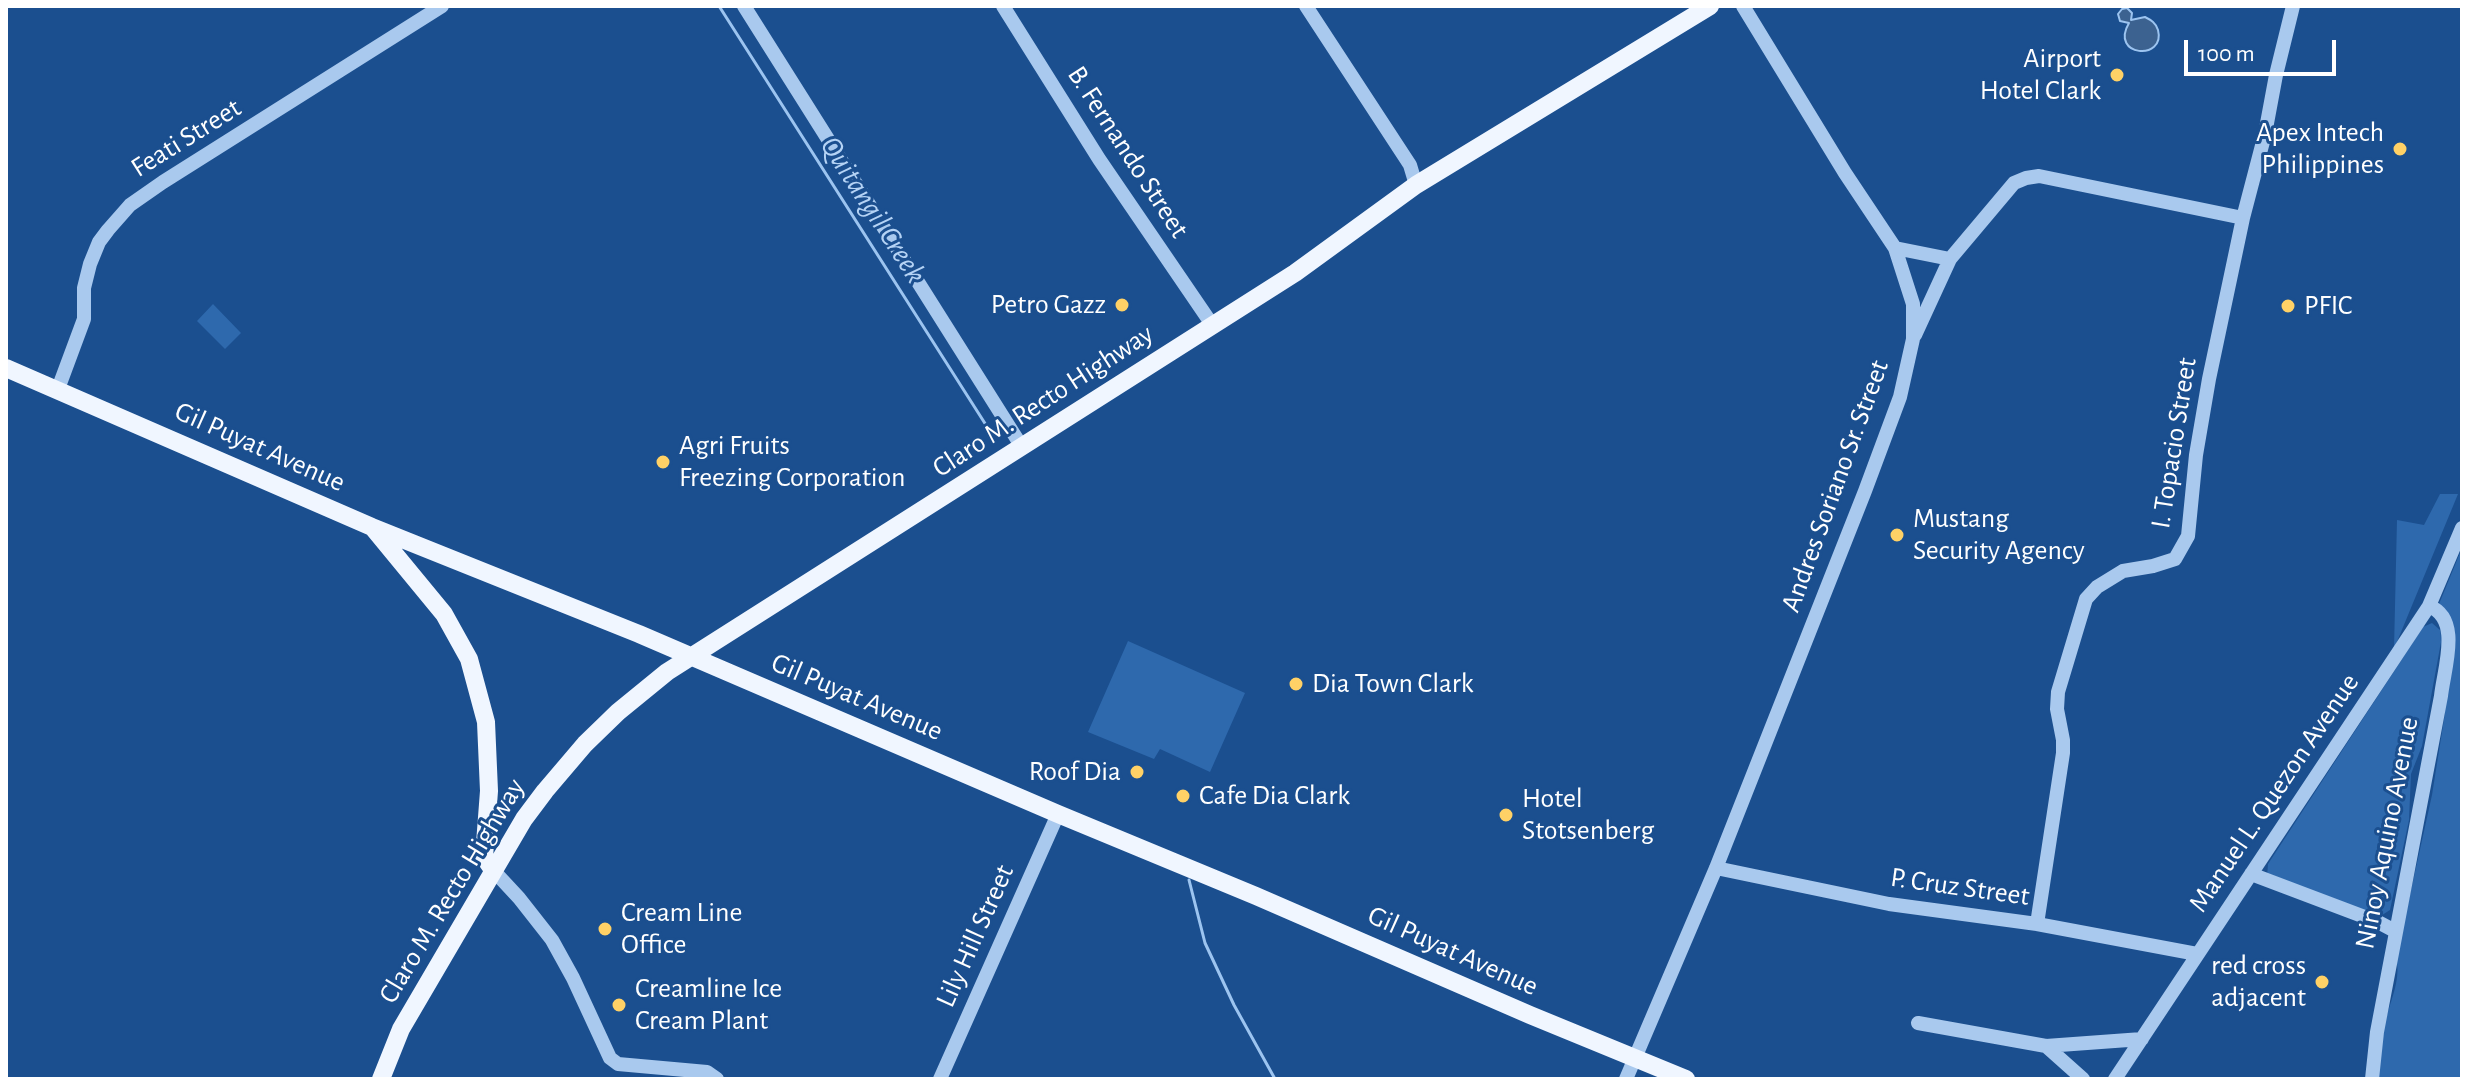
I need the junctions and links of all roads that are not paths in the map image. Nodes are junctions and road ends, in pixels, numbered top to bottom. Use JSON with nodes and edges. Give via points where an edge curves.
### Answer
{"nodes":[{"id":1,"x":442,"y":6,"type":"edge"},
{"id":2,"x":744,"y":6,"type":"edge"},
{"id":3,"x":1003,"y":6,"type":"edge"},
{"id":4,"x":1306,"y":6,"type":"edge"},
{"id":5,"x":1710,"y":6,"type":"edge"},
{"id":6,"x":1743,"y":6,"type":"edge"},
{"id":7,"x":2293,"y":6,"type":"edge"},
{"id":8,"x":1416,"y":185,"type":"junction"},
{"id":9,"x":2243,"y":218,"type":"junction"},
{"id":10,"x":1895,"y":248,"type":"junction"},
{"id":11,"x":1950,"y":259,"type":"junction"},
{"id":12,"x":1213,"y":326,"type":"junction"},
{"id":13,"x":1913,"y":339,"type":"junction"},
{"id":14,"x":6,"y":368,"type":"edge"},
{"id":15,"x":58,"y":389,"type":"junction"},
{"id":16,"x":1022,"y":447,"type":"junction"},
{"id":17,"x":372,"y":527,"type":"junction"},
{"id":18,"x":2462,"y":528,"type":"edge"},
{"id":19,"x":2429,"y":606,"type":"junction"},
{"id":20,"x":689,"y":658,"type":"junction"},
{"id":21,"x":1058,"y":814,"type":"junction"},
{"id":22,"x":1716,"y":868,"type":"junction"},
{"id":23,"x":493,"y":870,"type":"junction"},
{"id":24,"x":2251,"y":874,"type":"junction"},
{"id":25,"x":2037,"y":924,"type":"junction"},
{"id":26,"x":2395,"y":931,"type":"junction"},
{"id":27,"x":2197,"y":954,"type":"junction"},
{"id":28,"x":1918,"y":1023,"type":"dead end"},
{"id":29,"x":2142,"y":1039,"type":"junction"},
{"id":30,"x":2046,"y":1046,"type":"junction"},
{"id":31,"x":1635,"y":1059,"type":"junction"},
{"id":32,"x":381,"y":1079,"type":"edge"},
{"id":33,"x":717,"y":1079,"type":"edge"},
{"id":34,"x":940,"y":1079,"type":"edge"},
{"id":35,"x":1626,"y":1079,"type":"edge"},
{"id":36,"x":1686,"y":1079,"type":"edge"},
{"id":37,"x":2083,"y":1079,"type":"edge"},
{"id":38,"x":2115,"y":1079,"type":"edge"},
{"id":39,"x":2372,"y":1079,"type":"edge"}],
"edges":[{"from":1,"to":15,"type":"street","name":"Feati Street","via":[[130,205],[108,230],[90,264],[84,319]]},
{"from":2,"to":16,"type":"street"},
{"from":3,"to":12,"type":"street","name":"B. Fernando Street"},
{"from":4,"to":8,"type":"street","via":[[1410,165]]},
{"from":5,"to":8,"type":"main road","name":"Claro M. Recto Highway"},
{"from":6,"to":10,"type":"street","name":"Andres Soriano Sr. Street"},
{"from":7,"to":9,"type":"street","name":"I. Topacio Street"},
{"from":8,"to":12,"type":"main road","name":"Claro M. Recto Highway"},
{"from":9,"to":11,"type":"street","via":[[2039,176],[2014,183]]},
{"from":9,"to":25,"type":"street","name":"I. Topacio Street","via":[[2201,418],[2188,536],[2175,559],[2123,571],[2086,599],[2058,692],[2063,753]]},
{"from":10,"to":11,"type":"street"},
{"from":10,"to":13,"type":"street","name":"Andres Soriano Sr. Street","via":[[1913,304]]},
{"from":11,"to":13,"type":"street"},
{"from":12,"to":16,"type":"main road","name":"Claro M. Recto Highway"},
{"from":13,"to":22,"type":"street","name":"Andres Soriano Sr. Street","via":[[1900,397]]},
{"from":14,"to":15,"type":"main road","name":"Gil Puyat Avenue"},
{"from":15,"to":17,"type":"main road","name":"Gil Puyat Avenue"},
{"from":16,"to":20,"type":"main road","name":"Claro M. Recto Highway"},
{"from":17,"to":20,"type":"main road","name":"Gil Puyat Avenue"},
{"from":17,"to":23,"type":"main road","via":[[444,614],[469,659],[486,722],[489,791],[484,857]]},
{"from":18,"to":19,"type":"street","name":"Manuel L. Quezon Avenue"},
{"from":19,"to":24,"type":"street","name":"Manuel L. Quezon Avenue"},
{"from":19,"to":26,"type":"street","name":"Ninoy Aquino Avenue","via":[[2447,622],[2448,643]]},
{"from":20,"to":21,"type":"main road","name":"Gil Puyat Avenue"},
{"from":20,"to":23,"type":"main road","name":"Claro M. Recto Highway","via":[[639,694],[585,744],[535,803]]},
{"from":21,"to":31,"type":"main road","name":"Gil Puyat Avenue"},
{"from":21,"to":34,"type":"street","name":"Lily Hill Street"},
{"from":22,"to":25,"type":"street","name":"P. Cruz Street","via":[[1889,904]]},
{"from":22,"to":31,"type":"street","name":"Andres Soriano Sr. Street"},
{"from":23,"to":32,"type":"main road","name":"Claro M. Recto Highway","via":[[401,1029]]},
{"from":23,"to":33,"type":"street","via":[[552,940],[610,1058],[618,1064],[707,1072]]},
{"from":24,"to":26,"type":"street"},
{"from":24,"to":27,"type":"street","name":"Manuel L. Quezon Avenue"},
{"from":25,"to":27,"type":"street","name":"P. Cruz Street"},
{"from":26,"to":39,"type":"street","name":"Ninoy Aquino Avenue"},
{"from":27,"to":29,"type":"street","name":"Manuel L. Quezon Avenue"},
{"from":28,"to":30,"type":"street"},
{"from":29,"to":30,"type":"street"},
{"from":29,"to":38,"type":"street","name":"Manuel L. Quezon Avenue"},
{"from":30,"to":37,"type":"street"},
{"from":31,"to":35,"type":"street","name":"Andres Soriano Sr. Street"},
{"from":31,"to":36,"type":"main road","name":"Gil Puyat Avenue"}]}
